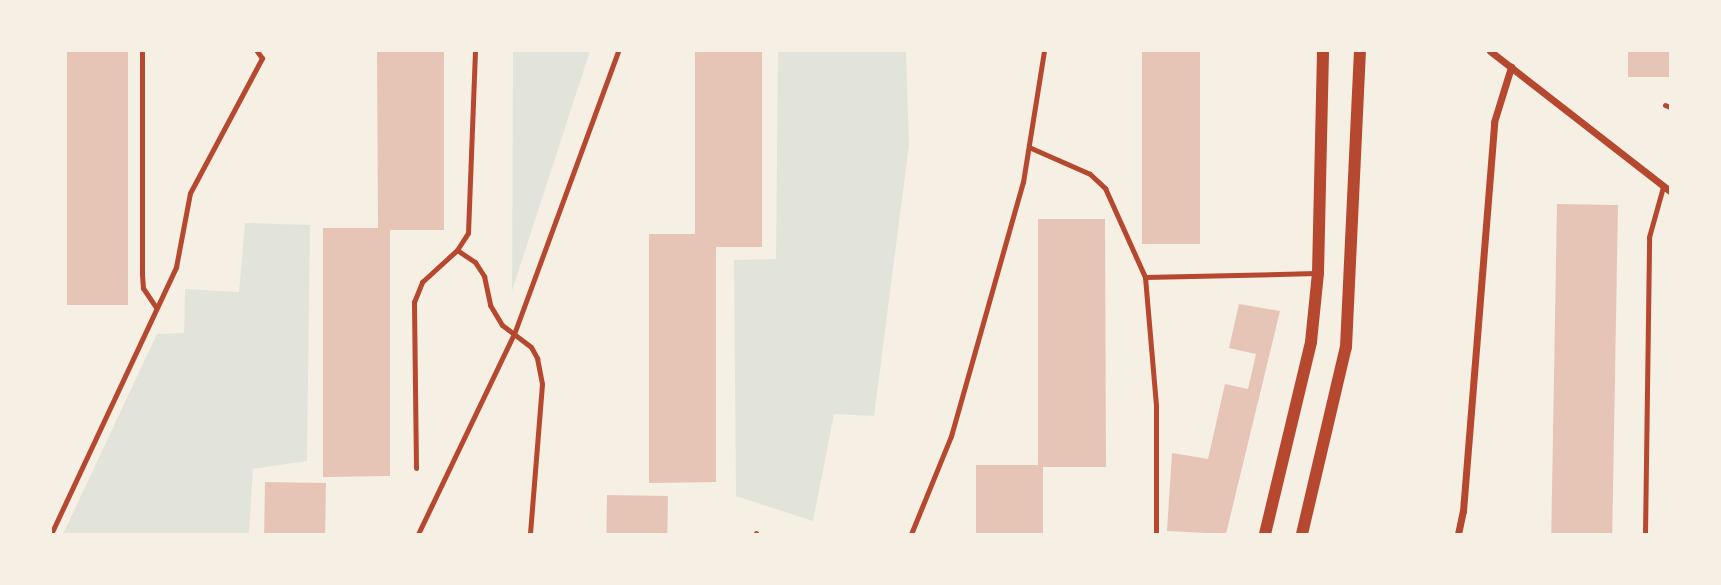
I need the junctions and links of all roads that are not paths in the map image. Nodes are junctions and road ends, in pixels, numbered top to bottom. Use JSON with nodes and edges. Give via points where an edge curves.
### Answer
{"nodes":[{"id":1,"x":142,"y":51,"type":"edge"},
{"id":2,"x":257,"y":51,"type":"edge"},
{"id":3,"x":267,"y":51,"type":"edge"},
{"id":4,"x":475,"y":51,"type":"edge"},
{"id":5,"x":618,"y":51,"type":"edge"},
{"id":6,"x":1044,"y":51,"type":"edge"},
{"id":7,"x":1323,"y":51,"type":"edge"},
{"id":8,"x":1360,"y":51,"type":"edge"},
{"id":9,"x":1490,"y":51,"type":"edge"},
{"id":10,"x":262,"y":58,"type":"junction"},
{"id":11,"x":1511,"y":67,"type":"junction"},
{"id":12,"x":1031,"y":148,"type":"junction"},
{"id":13,"x":1667,"y":189,"type":"edge"},
{"id":14,"x":457,"y":250,"type":"junction"},
{"id":15,"x":1318,"y":273,"type":"junction"},
{"id":16,"x":1145,"y":277,"type":"junction"},
{"id":17,"x":156,"y":307,"type":"junction"},
{"id":18,"x":514,"y":334,"type":"junction"},
{"id":19,"x":416,"y":468,"type":"dead end"},
{"id":20,"x":51,"y":534,"type":"edge"},
{"id":21,"x":418,"y":534,"type":"edge"},
{"id":22,"x":530,"y":534,"type":"edge"},
{"id":23,"x":911,"y":534,"type":"edge"},
{"id":24,"x":1156,"y":534,"type":"edge"},
{"id":25,"x":1265,"y":534,"type":"edge"},
{"id":26,"x":1302,"y":534,"type":"edge"},
{"id":27,"x":1458,"y":534,"type":"edge"},
{"id":28,"x":1645,"y":534,"type":"edge"}],
"edges":[{"from":1,"to":17,"type":"lane","via":[[142,274],[143,288]]},
{"from":2,"to":10,"type":"lane"},
{"from":3,"to":10,"type":"lane"},
{"from":4,"to":14,"type":"lane","via":[[470,222]]},
{"from":5,"to":18,"type":"lane"},
{"from":6,"to":12,"type":"lane"},
{"from":7,"to":15,"type":"street"},
{"from":8,"to":26,"type":"street","via":[[1346,347]]},
{"from":9,"to":11,"type":"street"},
{"from":10,"to":17,"type":"lane","via":[[190,193],[176,267]]},
{"from":11,"to":13,"type":"street"},
{"from":11,"to":27,"type":"street","via":[[1493,122]]},
{"from":12,"to":16,"type":"lane","via":[[1090,174],[1105,188]]},
{"from":12,"to":23,"type":"lane","via":[[951,436]]},
{"from":13,"to":28,"type":"lane","via":[[1649,237]]},
{"from":14,"to":18,"type":"lane","via":[[475,262],[484,276],[490,305],[502,325]]},
{"from":14,"to":19,"type":"lane","via":[[416,291]]},
{"from":15,"to":16,"type":"lane"},
{"from":15,"to":25,"type":"street","via":[[1302,390]]},
{"from":16,"to":24,"type":"lane","via":[[1156,406]]},
{"from":17,"to":20,"type":"lane"},
{"from":18,"to":21,"type":"lane"},
{"from":18,"to":22,"type":"lane","via":[[537,358],[542,384]]}]}
